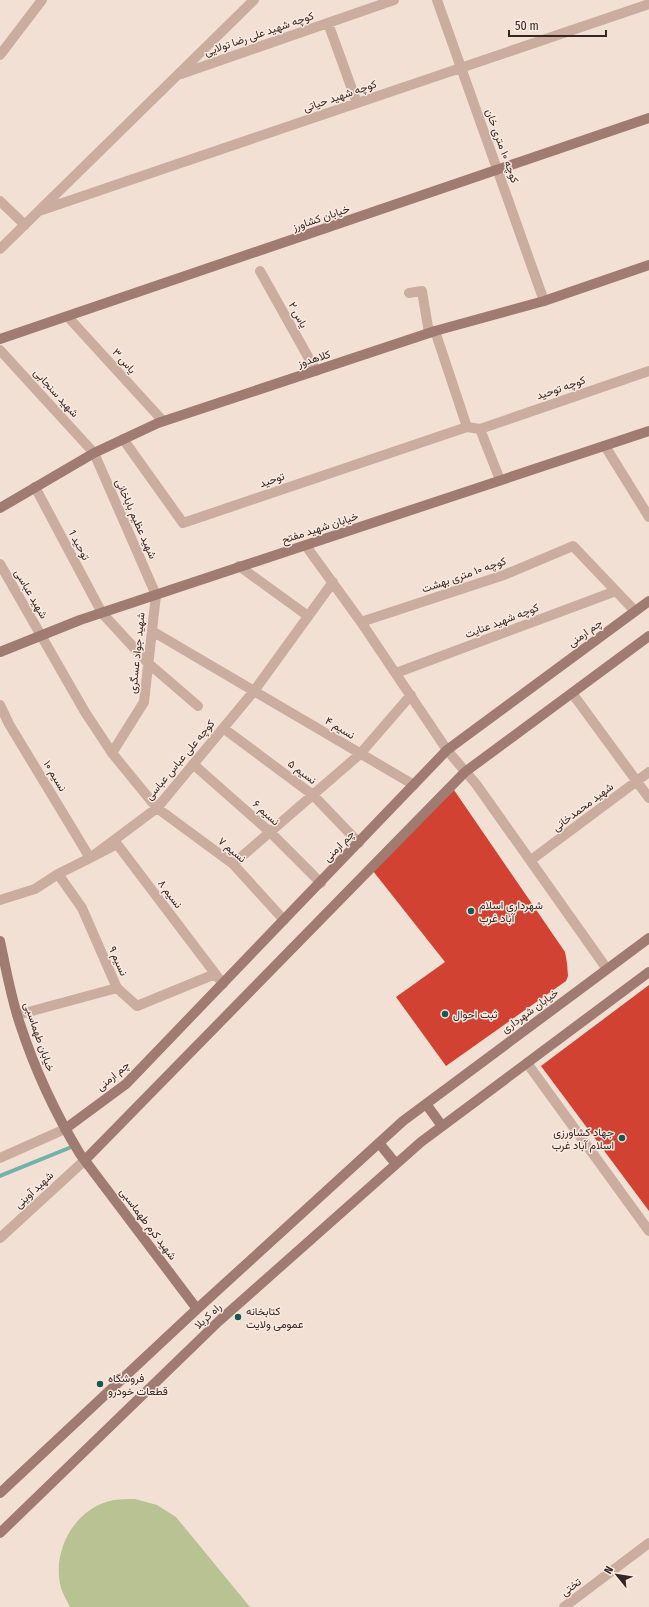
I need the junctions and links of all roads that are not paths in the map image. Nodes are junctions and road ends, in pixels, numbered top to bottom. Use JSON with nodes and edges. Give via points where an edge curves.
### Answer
{"nodes":[{"id":1,"x":42,"y":0,"type":"edge"},
{"id":2,"x":254,"y":0,"type":"edge"},
{"id":3,"x":394,"y":0,"type":"edge"},
{"id":4,"x":437,"y":0,"type":"edge"},
{"id":5,"x":649,"y":4,"type":"edge"},
{"id":6,"x":328,"y":22,"type":"junction"},
{"id":7,"x":0,"y":55,"type":"edge"},
{"id":8,"x":461,"y":68,"type":"junction"},
{"id":9,"x":177,"y":75,"type":"junction"},
{"id":10,"x":357,"y":103,"type":"junction"},
{"id":11,"x":649,"y":118,"type":"edge"},
{"id":12,"x":498,"y":171,"type":"junction"},
{"id":13,"x":0,"y":201,"type":"edge"},
{"id":14,"x":38,"y":211,"type":"junction"},
{"id":15,"x":25,"y":224,"type":"junction"},
{"id":16,"x":0,"y":249,"type":"edge"},
{"id":17,"x":649,"y":265,"type":"edge"},
{"id":18,"x":260,"y":272,"type":"dead end"},
{"id":19,"x":409,"y":293,"type":"dead end"},
{"id":20,"x":544,"y":301,"type":"junction"},
{"id":21,"x":68,"y":317,"type":"junction"},
{"id":22,"x":432,"y":332,"type":"junction"},
{"id":23,"x":0,"y":339,"type":"edge"},
{"id":24,"x":0,"y":350,"type":"edge"},
{"id":25,"x":649,"y":370,"type":"edge"},
{"id":26,"x":316,"y":371,"type":"junction"},
{"id":27,"x":163,"y":421,"type":"junction"},
{"id":28,"x":467,"y":427,"type":"junction"},
{"id":29,"x":480,"y":429,"type":"junction"},
{"id":30,"x":649,"y":431,"type":"edge"},
{"id":31,"x":123,"y":439,"type":"junction"},
{"id":32,"x":605,"y":446,"type":"junction"},
{"id":33,"x":94,"y":453,"type":"junction"},
{"id":34,"x":500,"y":480,"type":"junction"},
{"id":35,"x":35,"y":487,"type":"junction"},
{"id":36,"x":0,"y":508,"type":"edge"},
{"id":37,"x":649,"y":517,"type":"edge"},
{"id":38,"x":306,"y":546,"type":"junction"},
{"id":39,"x":0,"y":564,"type":"edge"},
{"id":40,"x":239,"y":566,"type":"junction"},
{"id":41,"x":333,"y":582,"type":"junction"},
{"id":42,"x":616,"y":591,"type":"junction"},
{"id":43,"x":156,"y":595,"type":"junction"},
{"id":44,"x":649,"y":601,"type":"edge"},
{"id":45,"x":635,"y":611,"type":"junction"},
{"id":46,"x":102,"y":613,"type":"junction"},
{"id":47,"x":308,"y":616,"type":"junction"},
{"id":48,"x":361,"y":622,"type":"junction"},
{"id":49,"x":152,"y":631,"type":"junction"},
{"id":50,"x":41,"y":635,"type":"junction"},
{"id":51,"x":649,"y":636,"type":"edge"},
{"id":52,"x":0,"y":652,"type":"edge"},
{"id":53,"x":148,"y":663,"type":"junction"},
{"id":54,"x":396,"y":673,"type":"junction"},
{"id":55,"x":254,"y":691,"type":"junction"},
{"id":56,"x":572,"y":693,"type":"junction"},
{"id":57,"x":411,"y":695,"type":"junction"},
{"id":58,"x":0,"y":705,"type":"edge"},
{"id":59,"x":198,"y":706,"type":"dead end"},
{"id":60,"x":223,"y":728,"type":"junction"},
{"id":61,"x":448,"y":750,"type":"junction"},
{"id":62,"x":112,"y":753,"type":"junction"},
{"id":63,"x":360,"y":754,"type":"junction"},
{"id":64,"x":193,"y":764,"type":"junction"},
{"id":65,"x":465,"y":772,"type":"junction"},
{"id":66,"x":649,"y":772,"type":"edge"},
{"id":67,"x":637,"y":781,"type":"junction"},
{"id":68,"x":414,"y":785,"type":"junction"},
{"id":69,"x":313,"y":795,"type":"junction"},
{"id":70,"x":649,"y":798,"type":"edge"},
{"id":71,"x":157,"y":808,"type":"junction"},
{"id":72,"x":270,"y":832,"type":"junction"},
{"id":73,"x":359,"y":842,"type":"junction"},
{"id":74,"x":90,"y":858,"type":"junction"},
{"id":75,"x":531,"y":860,"type":"junction"},
{"id":76,"x":233,"y":864,"type":"junction"},
{"id":77,"x":58,"y":874,"type":"junction"},
{"id":78,"x":321,"y":882,"type":"junction"},
{"id":79,"x":0,"y":900,"type":"edge"},
{"id":80,"x":284,"y":920,"type":"junction"},
{"id":81,"x":649,"y":938,"type":"edge"},
{"id":82,"x":0,"y":941,"type":"edge"},
{"id":83,"x":607,"y":969,"type":"junction"},
{"id":84,"x":649,"y":972,"type":"edge"},
{"id":85,"x":215,"y":974,"type":"junction"},
{"id":86,"x":223,"y":984,"type":"junction"},
{"id":87,"x":117,"y":988,"type":"junction"},
{"id":88,"x":17,"y":1015,"type":"junction"},
{"id":89,"x":527,"y":1064,"type":"junction"},
{"id":90,"x":426,"y":1104,"type":"junction"},
{"id":91,"x":442,"y":1126,"type":"junction"},
{"id":92,"x":67,"y":1132,"type":"junction"},
{"id":93,"x":379,"y":1143,"type":"junction"},
{"id":94,"x":82,"y":1157,"type":"junction"},
{"id":95,"x":0,"y":1158,"type":"edge"},
{"id":96,"x":396,"y":1164,"type":"junction"},
{"id":97,"x":649,"y":1231,"type":"edge"},
{"id":98,"x":0,"y":1238,"type":"edge"},
{"id":99,"x":197,"y":1309,"type":"junction"},
{"id":100,"x":0,"y":1494,"type":"edge"},
{"id":101,"x":0,"y":1533,"type":"edge"},
{"id":102,"x":649,"y":1543,"type":"edge"},
{"id":103,"x":564,"y":1607,"type":"edge"}],
"edges":[{"from":1,"to":7,"type":"street"},
{"from":2,"to":9,"type":"street"},
{"from":3,"to":6,"type":"street","name":"کوچه شهید علی رضا تولایی"},
{"from":4,"to":8,"type":"street","name":"کوچه ۱۰ متری خان"},
{"from":5,"to":8,"type":"street","name":"کوچه شهید حیاتی"},
{"from":6,"to":9,"type":"street","name":"کوچه شهید علی رضا تولایی"},
{"from":6,"to":10,"type":"street"},
{"from":8,"to":10,"type":"street","name":"کوچه شهید حیاتی"},
{"from":8,"to":12,"type":"street","name":"کوچه ۱۰ متری خان"},
{"from":9,"to":14,"type":"street"},
{"from":10,"to":14,"type":"street","name":"کوچه شهید حیاتی"},
{"from":11,"to":12,"type":"street","name":"خیابان کشاورز"},
{"from":12,"to":20,"type":"street","name":"کوچه ۱۰ متری خان"},
{"from":12,"to":21,"type":"street","name":"خیابان کشاورز"},
{"from":13,"to":15,"type":"street"},
{"from":14,"to":15,"type":"street"},
{"from":15,"to":16,"type":"street"},
{"from":17,"to":20,"type":"street","name":"کلاهدوز"},
{"from":18,"to":26,"type":"street","name":"یاس ۲"},
{"from":19,"to":22,"type":"street","via":[[422,291]]},
{"from":20,"to":22,"type":"street","name":"کلاهدوز"},
{"from":21,"to":23,"type":"street","name":"خیابان کشاورز"},
{"from":21,"to":27,"type":"street","name":"یاس ۳"},
{"from":22,"to":26,"type":"street","name":"کلاهدوز"},
{"from":22,"to":28,"type":"street"},
{"from":24,"to":33,"type":"street","name":"شهید سنجابی"},
{"from":25,"to":29,"type":"street","name":"کوچه توحید"},
{"from":26,"to":27,"type":"street","name":"کلاهدوز"},
{"from":27,"to":31,"type":"street","name":"کلاهدوز"},
{"from":28,"to":29,"type":"street"},
{"from":28,"to":31,"type":"street","name":"توحید","via":[[183,523]]},
{"from":29,"to":34,"type":"street"},
{"from":30,"to":32,"type":"street","name":"خیابان شهید مفتح"},
{"from":31,"to":33,"type":"street","name":"کلاهدوز"},
{"from":32,"to":34,"type":"street","name":"خیابان شهید مفتح"},
{"from":32,"to":37,"type":"street"},
{"from":33,"to":35,"type":"street","name":"کلاهدوز"},
{"from":33,"to":43,"type":"street","name":"شهید عظیم باباخانی"},
{"from":34,"to":38,"type":"street","name":"خیابان شهید مفتح"},
{"from":35,"to":36,"type":"street","name":"کلاهدوز"},
{"from":35,"to":46,"type":"street","name":"توحید 1"},
{"from":38,"to":40,"type":"street","name":"خیابان شهید مفتح"},
{"from":38,"to":41,"type":"street"},
{"from":39,"to":50,"type":"street","name":"شهید عباسی"},
{"from":40,"to":43,"type":"street","name":"خیابان شهید مفتح"},
{"from":40,"to":47,"type":"street"},
{"from":41,"to":47,"type":"street","name":"کوچه علی عباس عباسی"},
{"from":41,"to":48,"type":"street"},
{"from":42,"to":45,"type":"street"},
{"from":42,"to":48,"type":"street","name":"کوچه ۱۰ متری بهشت","via":[[573,546],[504,575]]},
{"from":42,"to":54,"type":"street","name":"کوچه شهید عنایت"},
{"from":43,"to":46,"type":"street","name":"خیابان شهید مفتح"},
{"from":43,"to":49,"type":"street","name":"شهید جواد عسگری"},
{"from":44,"to":45,"type":"street","name":"چم ارمنی"},
{"from":45,"to":61,"type":"street","name":"چم ارمنی"},
{"from":46,"to":50,"type":"street","name":"خیابان شهید مفتح"},
{"from":46,"to":53,"type":"street","name":"توحید 1"},
{"from":47,"to":55,"type":"street","name":"کوچه علی عباس عباسی"},
{"from":48,"to":54,"type":"street"},
{"from":49,"to":53,"type":"street","name":"شهید جواد عسگری"},
{"from":49,"to":55,"type":"street","name":"نسیم ۴"},
{"from":50,"to":52,"type":"street","name":"خیابان شهید مفتح"},
{"from":50,"to":62,"type":"street","name":"شهید عباسی"},
{"from":51,"to":56,"type":"street"},
{"from":53,"to":59,"type":"street","name":"توحید 1"},
{"from":53,"to":62,"type":"street","name":"شهید جواد عسگری","via":[[144,702]]},
{"from":54,"to":57,"type":"street"},
{"from":55,"to":60,"type":"street","name":"کوچه علی عباس عباسی"},
{"from":55,"to":63,"type":"street","name":"نسیم ۴"},
{"from":56,"to":65,"type":"street"},
{"from":56,"to":67,"type":"street"},
{"from":57,"to":61,"type":"street"},
{"from":57,"to":63,"type":"street"},
{"from":58,"to":74,"type":"street","name":"نسیم ۱۰"},
{"from":60,"to":64,"type":"street","name":"کوچه علی عباس عباسی"},
{"from":60,"to":69,"type":"street","name":"نسیم ۵"},
{"from":61,"to":65,"type":"street"},
{"from":61,"to":68,"type":"street","name":"چم ارمنی"},
{"from":62,"to":71,"type":"street","name":"نسیم ۷"},
{"from":63,"to":68,"type":"street","name":"نسیم ۴"},
{"from":63,"to":69,"type":"street"},
{"from":64,"to":71,"type":"street","name":"کوچه علی عباس عباسی"},
{"from":64,"to":72,"type":"street","name":"نسیم ۶"},
{"from":65,"to":75,"type":"street"},
{"from":65,"to":94,"type":"street"},
{"from":66,"to":67,"type":"street","name":"شهید محمدخانی"},
{"from":67,"to":70,"type":"street"},
{"from":67,"to":75,"type":"street","name":"شهید محمدخانی"},
{"from":68,"to":73,"type":"street","name":"چم ارمنی"},
{"from":69,"to":72,"type":"street"},
{"from":69,"to":73,"type":"street","name":"نسیم ۵"},
{"from":71,"to":74,"type":"street","name":"کوچه علی عباس عباسی"},
{"from":71,"to":76,"type":"street","name":"نسیم ۷"},
{"from":72,"to":76,"type":"street"},
{"from":72,"to":78,"type":"street","name":"نسیم ۶"},
{"from":73,"to":78,"type":"street","name":"چم ارمنی"},
{"from":74,"to":77,"type":"street","name":"کوچه علی عباس عباسی"},
{"from":74,"to":85,"type":"street","name":"نسیم ۸","via":[[117,844]]},
{"from":75,"to":83,"type":"street"},
{"from":76,"to":80,"type":"street","name":"نسیم ۷"},
{"from":77,"to":79,"type":"street","name":"کوچه علی عباس عباسی","via":[[35,889]]},
{"from":77,"to":87,"type":"street","name":"نسیم ۹","via":[[82,908]]},
{"from":78,"to":80,"type":"street","name":"چم ارمنی"},
{"from":80,"to":86,"type":"street","name":"چم ارمنی"},
{"from":81,"to":83,"type":"street","name":"خیابان شهرداری"},
{"from":82,"to":88,"type":"street","name":"خیابان طهماسبی"},
{"from":83,"to":90,"type":"street","name":"خیابان شهرداری"},
{"from":84,"to":89,"type":"street"},
{"from":85,"to":86,"type":"street","name":"نسیم ۸"},
{"from":85,"to":87,"type":"street","via":[[137,1006]]},
{"from":86,"to":92,"type":"street","name":"چم ارمنی","via":[[126,1084]]},
{"from":87,"to":88,"type":"street","name":"نسیم ۹"},
{"from":88,"to":92,"type":"street","name":"خیابان طهماسبی","via":[[42,1083]]},
{"from":89,"to":91,"type":"street"},
{"from":89,"to":97,"type":"street"},
{"from":90,"to":91,"type":"street"},
{"from":90,"to":93,"type":"street","name":"راه کربلا"},
{"from":91,"to":96,"type":"street","name":"راه کربلا"},
{"from":92,"to":94,"type":"street","name":"خیابان طهماسبی"},
{"from":92,"to":95,"type":"street"},
{"from":93,"to":96,"type":"street"},
{"from":93,"to":99,"type":"street","name":"راه کربلا"},
{"from":94,"to":98,"type":"street","name":"شهید آوینی"},
{"from":94,"to":99,"type":"street","name":"شهید کرم طهماسبی"},
{"from":96,"to":101,"type":"street","name":"راه کربلا","via":[[219,1321]]},
{"from":99,"to":100,"type":"street","name":"راه کربلا"},
{"from":102,"to":103,"type":"street","name":"تختی"}]}
